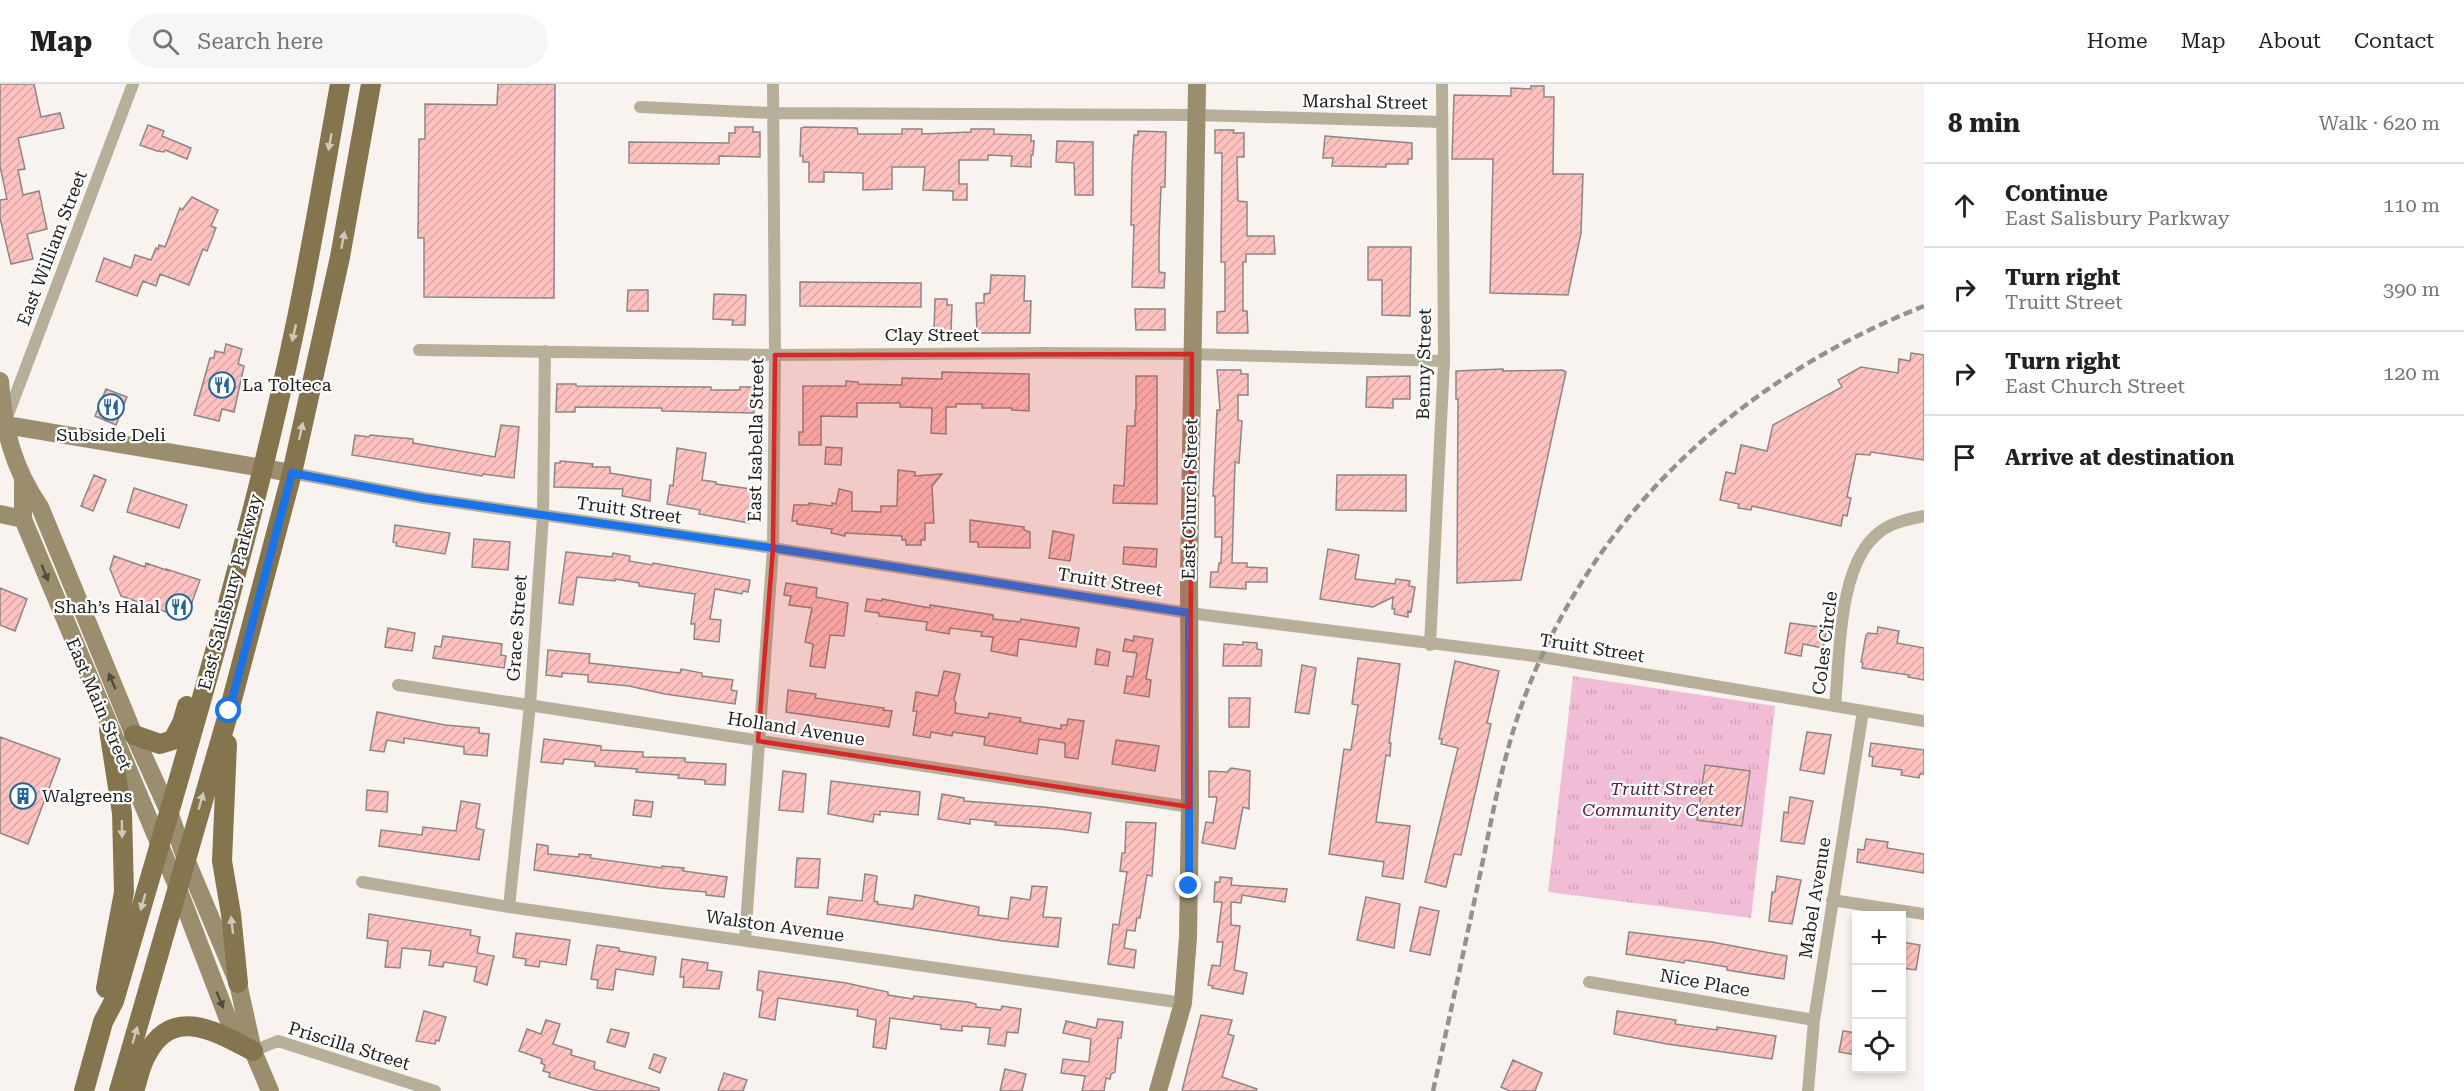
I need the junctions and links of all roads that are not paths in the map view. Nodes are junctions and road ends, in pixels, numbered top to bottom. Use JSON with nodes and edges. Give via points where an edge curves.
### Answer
{"nodes":[{"id":1,"x":133,"y":84,"type":"edge"},
{"id":2,"x":340,"y":84,"type":"edge"},
{"id":3,"x":371,"y":84,"type":"edge"},
{"id":4,"x":773,"y":84,"type":"edge"},
{"id":5,"x":1197,"y":84,"type":"edge"},
{"id":6,"x":1442,"y":84,"type":"edge"},
{"id":7,"x":640,"y":107,"type":"dead end"},
{"id":8,"x":772,"y":113,"type":"junction"},
{"id":9,"x":1197,"y":115,"type":"junction"},
{"id":10,"x":1442,"y":122,"type":"junction"},
{"id":11,"x":419,"y":350,"type":"dead end"},
{"id":12,"x":545,"y":351,"type":"junction"},
{"id":13,"x":1192,"y":354,"type":"junction"},
{"id":14,"x":775,"y":355,"type":"junction"},
{"id":15,"x":1444,"y":361,"type":"junction"},
{"id":16,"x":0,"y":381,"type":"edge"},
{"id":17,"x":1,"y":428,"type":"edge"},
{"id":18,"x":262,"y":468,"type":"junction"},
{"id":19,"x":292,"y":473,"type":"junction"},
{"id":20,"x":24,"y":482,"type":"junction"},
{"id":21,"x":0,"y":514,"type":"edge"},
{"id":22,"x":543,"y":516,"type":"junction"},
{"id":23,"x":1924,"y":516,"type":"edge"},
{"id":24,"x":23,"y":519,"type":"junction"},
{"id":25,"x":773,"y":548,"type":"junction"},
{"id":26,"x":1189,"y":613,"type":"junction"},
{"id":27,"x":1430,"y":645,"type":"junction"},
{"id":28,"x":216,"y":648,"type":"junction"},
{"id":29,"x":398,"y":685,"type":"dead end"},
{"id":30,"x":530,"y":705,"type":"junction"},
{"id":31,"x":1835,"y":706,"type":"junction"},
{"id":32,"x":229,"y":711,"type":"junction"},
{"id":33,"x":1863,"y":711,"type":"junction"},
{"id":34,"x":1924,"y":721,"type":"edge"},
{"id":35,"x":109,"y":730,"type":"junction"},
{"id":36,"x":134,"y":735,"type":"junction"},
{"id":37,"x":758,"y":741,"type":"junction"},
{"id":38,"x":1190,"y":807,"type":"junction"},
{"id":39,"x":169,"y":812,"type":"junction"},
{"id":40,"x":159,"y":846,"type":"junction"},
{"id":41,"x":185,"y":857,"type":"junction"},
{"id":42,"x":362,"y":882,"type":"dead end"},
{"id":43,"x":177,"y":886,"type":"junction"},
{"id":44,"x":1833,"y":900,"type":"junction"},
{"id":45,"x":509,"y":907,"type":"junction"},
{"id":46,"x":1924,"y":914,"type":"edge"},
{"id":47,"x":745,"y":939,"type":"junction"},
{"id":48,"x":1589,"y":982,"type":"dead end"},
{"id":49,"x":238,"y":983,"type":"junction"},
{"id":50,"x":1182,"y":1003,"type":"junction"},
{"id":51,"x":1814,"y":1020,"type":"junction"},
{"id":52,"x":103,"y":1022,"type":"junction"},
{"id":53,"x":253,"y":1051,"type":"junction"},
{"id":54,"x":84,"y":1091,"type":"edge"},
{"id":55,"x":118,"y":1091,"type":"edge"},
{"id":56,"x":134,"y":1091,"type":"edge"},
{"id":57,"x":270,"y":1091,"type":"edge"},
{"id":58,"x":435,"y":1091,"type":"edge"},
{"id":59,"x":1158,"y":1091,"type":"edge"},
{"id":60,"x":1807,"y":1091,"type":"edge"}],
"edges":[{"from":1,"to":17,"type":"street","name":"East William Street"},
{"from":2,"to":18,"type":"main road","name":"East Salisbury Parkway","one_way":true,"via":[[297,318]]},
{"from":19,"to":3,"type":"main road","name":"East Salisbury Parkway","one_way":true,"via":[[340,257]]},
{"from":4,"to":8,"type":"street","name":"East Isabella Street"},
{"from":5,"to":9,"type":"main road","name":"East Church Street"},
{"from":6,"to":10,"type":"street","name":"Benny Street"},
{"from":7,"to":8,"type":"street","name":"Marshal Street"},
{"from":8,"to":9,"type":"street","name":"Marshal Street"},
{"from":8,"to":14,"type":"street","name":"East Isabella Street"},
{"from":9,"to":10,"type":"street","name":"Marshal Street"},
{"from":9,"to":13,"type":"main road","name":"East Church Street"},
{"from":10,"to":15,"type":"street","name":"Benny Street"},
{"from":11,"to":12,"type":"street","name":"Clay Street"},
{"from":12,"to":14,"type":"street","name":"Clay Street"},
{"from":12,"to":22,"type":"street","name":"Grace Street"},
{"from":13,"to":14,"type":"street","name":"Clay Street"},
{"from":13,"to":15,"type":"street","name":"Clay Street"},
{"from":13,"to":26,"type":"main road","name":"East Church Street"},
{"from":14,"to":25,"type":"street","name":"East Isabella Street"},
{"from":15,"to":27,"type":"street","name":"Benny Street"},
{"from":16,"to":17,"type":"main road","name":"East Main Street"},
{"from":17,"to":18,"type":"main road"},
{"from":17,"to":20,"type":"main road","name":"East Main Street"},
{"from":18,"to":19,"type":"main road"},
{"from":18,"to":28,"type":"main road","name":"East Salisbury Parkway"},
{"from":19,"to":22,"type":"street","name":"Truitt Street"},
{"from":19,"to":32,"type":"main road","name":"East Salisbury Parkway"},
{"from":20,"to":24,"type":"main road","name":"East Main Street"},
{"from":36,"to":20,"type":"main road","name":"East Main Street","one_way":true,"via":[[40,507]]},
{"from":21,"to":24,"type":"main road"},
{"from":22,"to":25,"type":"street","name":"Truitt Street"},
{"from":22,"to":30,"type":"street","name":"Grace Street"},
{"from":23,"to":31,"type":"street","name":"Coles Circle","via":[[1880,531],[1862,550],[1845,604]]},
{"from":24,"to":35,"type":"main road","name":"East Main Street","one_way":true},
{"from":25,"to":26,"type":"street","name":"Truitt Street"},
{"from":25,"to":37,"type":"street","name":"East Isabella Street"},
{"from":26,"to":27,"type":"street","name":"Truitt Street"},
{"from":26,"to":38,"type":"main road","name":"East Church Street"},
{"from":27,"to":31,"type":"street","name":"Truitt Street","via":[[1542,657]]},
{"from":28,"to":36,"type":"main road","via":[[192,686],[173,740],[160,744]]},
{"from":28,"to":39,"type":"main road","name":"East Salisbury Parkway"},
{"from":29,"to":30,"type":"street","name":"Holland Avenue"},
{"from":30,"to":37,"type":"street","name":"Holland Avenue"},
{"from":30,"to":45,"type":"street","name":"Grace Street"},
{"from":31,"to":33,"type":"street","name":"Truitt Street"},
{"from":41,"to":32,"type":"main road","name":"East Salisbury Parkway","one_way":true},
{"from":49,"to":32,"type":"main road","one_way":true,"via":[[222,861]]},
{"from":33,"to":34,"type":"street","name":"Truitt Street"},
{"from":33,"to":44,"type":"street","name":"Mabel Avenue"},
{"from":35,"to":40,"type":"main road","name":"East Main Street"},
{"from":35,"to":52,"type":"main road","one_way":true,"via":[[122,813],[124,892],[103,998]]},
{"from":36,"to":39,"type":"main road","name":"East Main Street"},
{"from":37,"to":38,"type":"street","name":"Holland Avenue"},
{"from":37,"to":47,"type":"street","name":"East Isabella Street"},
{"from":38,"to":50,"type":"main road","name":"East Church Street","via":[[1188,937]]},
{"from":39,"to":40,"type":"main road","name":"East Salisbury Parkway"},
{"from":39,"to":41,"type":"main road","name":"East Main Street"},
{"from":40,"to":43,"type":"main road","name":"East Main Street"},
{"from":40,"to":52,"type":"main road","name":"East Salisbury Parkway","one_way":true,"via":[[114,1001]]},
{"from":41,"to":43,"type":"main road","name":"East Salisbury Parkway"},
{"from":41,"to":49,"type":"main road","name":"East Main Street"},
{"from":42,"to":45,"type":"street","name":"Walston Avenue"},
{"from":43,"to":53,"type":"main road","name":"East Main Street","one_way":true,"via":[[233,1032]]},
{"from":55,"to":43,"type":"main road","name":"East Salisbury Parkway","one_way":true},
{"from":44,"to":46,"type":"street"},
{"from":44,"to":51,"type":"street","name":"Mabel Avenue"},
{"from":45,"to":47,"type":"street","name":"Walston Avenue"},
{"from":47,"to":50,"type":"street","name":"Walston Avenue"},
{"from":48,"to":51,"type":"street","name":"Nice Place"},
{"from":49,"to":53,"type":"main road","name":"East Main Street"},
{"from":50,"to":59,"type":"main road","name":"East Church Street"},
{"from":51,"to":60,"type":"street","name":"Mabel Avenue"},
{"from":52,"to":54,"type":"main road","name":"East Salisbury Parkway"},
{"from":53,"to":56,"type":"main road","via":[[211,1029],[182,1026],[153,1043]]},
{"from":53,"to":57,"type":"main road","name":"East Main Street"},
{"from":53,"to":58,"type":"street","name":"Priscilla Street","via":[[278,1041]]}]}
